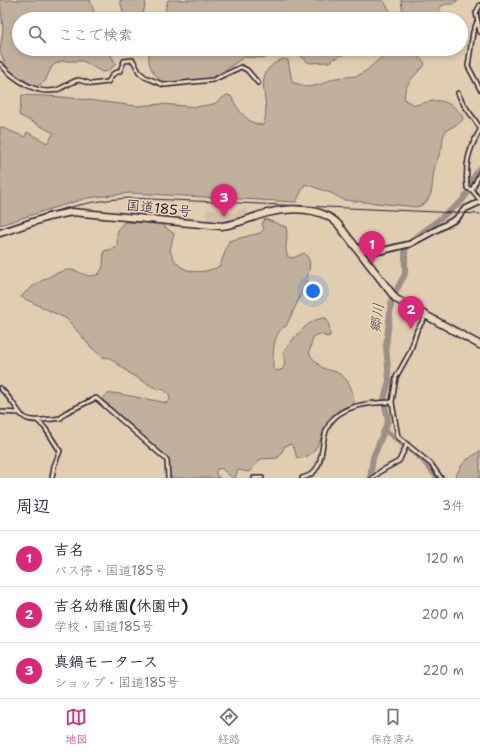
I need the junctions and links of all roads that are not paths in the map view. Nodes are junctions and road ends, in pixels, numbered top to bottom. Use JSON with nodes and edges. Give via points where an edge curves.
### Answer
{"nodes":[{"id":1,"x":480,"y":4,"type":"edge"},
{"id":2,"x":477,"y":22,"type":"junction"},
{"id":3,"x":480,"y":32,"type":"edge"},
{"id":4,"x":0,"y":64,"type":"edge"},
{"id":5,"x":258,"y":83,"type":"dead end"},
{"id":6,"x":480,"y":89,"type":"edge"},
{"id":7,"x":458,"y":93,"type":"dead end"},
{"id":8,"x":480,"y":129,"type":"edge"},
{"id":9,"x":480,"y":173,"type":"edge"},
{"id":10,"x":471,"y":190,"type":"junction"},
{"id":11,"x":480,"y":201,"type":"edge"},
{"id":12,"x":0,"y":233,"type":"edge"},
{"id":13,"x":357,"y":249,"type":"junction"},
{"id":14,"x":426,"y":316,"type":"junction"},
{"id":15,"x":480,"y":345,"type":"edge"},
{"id":16,"x":0,"y":388,"type":"edge"},
{"id":17,"x":392,"y":402,"type":"junction"},
{"id":18,"x":0,"y":412,"type":"edge"},
{"id":19,"x":19,"y":413,"type":"junction"},
{"id":20,"x":38,"y":421,"type":"junction"},
{"id":21,"x":406,"y":446,"type":"junction"},
{"id":22,"x":52,"y":478,"type":"edge"},
{"id":23,"x":168,"y":478,"type":"edge"},
{"id":24,"x":254,"y":478,"type":"edge"},
{"id":25,"x":262,"y":478,"type":"edge"},
{"id":26,"x":302,"y":478,"type":"edge"},
{"id":27,"x":373,"y":478,"type":"edge"},
{"id":28,"x":441,"y":478,"type":"edge"}],
"edges":[{"from":1,"to":2,"type":"street","via":[[476,13]]},
{"from":2,"to":3,"type":"street"},
{"from":2,"to":6,"type":"street","via":[[468,66]]},
{"from":4,"to":5,"type":"street","via":[[40,92],[58,90],[79,80],[92,84],[108,82],[113,74],[120,70],[124,61],[129,60],[133,60],[145,77],[164,86],[213,80],[241,67]]},
{"from":7,"to":8,"type":"street"},
{"from":8,"to":10,"type":"street","via":[[468,156],[466,179]]},
{"from":9,"to":10,"type":"street"},
{"from":10,"to":11,"type":"street"},
{"from":11,"to":13,"type":"main road","via":[[465,208],[456,219],[408,245],[381,250]]},
{"from":12,"to":13,"type":"highway","name":"国道185号","via":[[72,212],[222,226],[272,212],[301,210],[318,212],[332,218]]},
{"from":13,"to":14,"type":"highway","name":"国道185号","via":[[396,299]]},
{"from":14,"to":15,"type":"highway","name":"国道185号"},
{"from":14,"to":17,"type":"street","via":[[396,377]]},
{"from":16,"to":19,"type":"street","via":[[9,396]]},
{"from":17,"to":21,"type":"street","via":[[397,434]]},
{"from":17,"to":26,"type":"street","via":[[354,407],[335,418],[324,434],[320,465],[314,474]]},
{"from":18,"to":19,"type":"street"},
{"from":19,"to":20,"type":"street","via":[[24,418]]},
{"from":20,"to":22,"type":"street","via":[[46,428],[60,451]]},
{"from":20,"to":23,"type":"street","via":[[61,418],[65,413],[96,398],[167,460]]},
{"from":21,"to":27,"type":"street","via":[[399,462]]},
{"from":21,"to":28,"type":"street","via":[[431,464]]},
{"from":24,"to":25,"type":"street"}]}
